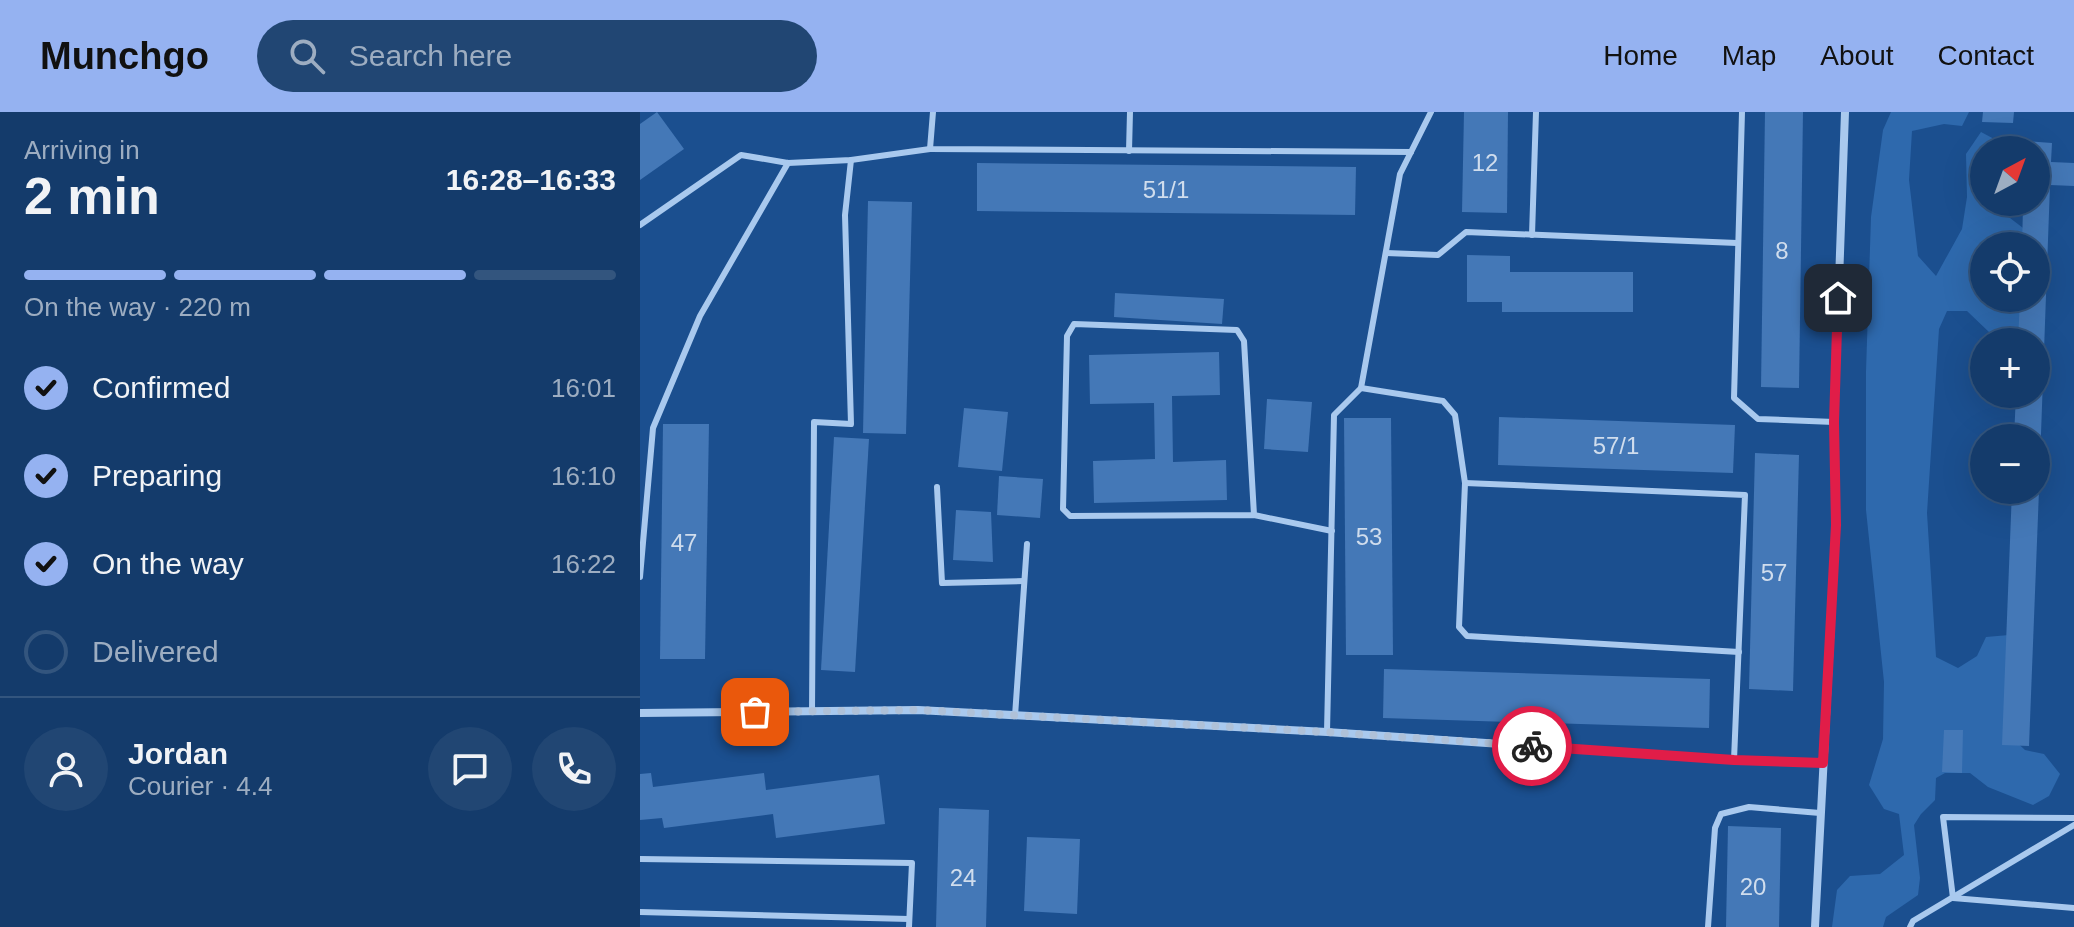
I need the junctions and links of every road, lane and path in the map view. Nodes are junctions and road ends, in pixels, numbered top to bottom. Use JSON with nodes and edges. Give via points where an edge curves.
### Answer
{"nodes":[{"id":1,"x":933,"y":112,"type":"edge"},
{"id":2,"x":1130,"y":112,"type":"edge"},
{"id":3,"x":1431,"y":112,"type":"edge"},
{"id":4,"x":1536,"y":112,"type":"edge"},
{"id":5,"x":1742,"y":112,"type":"edge"},
{"id":6,"x":1845,"y":112,"type":"edge"},
{"id":7,"x":930,"y":149,"type":"junction"},
{"id":8,"x":1129,"y":151,"type":"junction"},
{"id":9,"x":1411,"y":152,"type":"junction"},
{"id":10,"x":851,"y":160,"type":"junction"},
{"id":11,"x":788,"y":163,"type":"junction"},
{"id":12,"x":640,"y":225,"type":"edge"},
{"id":13,"x":1532,"y":235,"type":"junction"},
{"id":14,"x":1737,"y":243,"type":"junction"},
{"id":15,"x":1386,"y":253,"type":"junction"},
{"id":16,"x":1361,"y":388,"type":"junction"},
{"id":17,"x":1834,"y":422,"type":"junction"},
{"id":18,"x":1465,"y":483,"type":"junction"},
{"id":19,"x":937,"y":487,"type":"dead end"},
{"id":20,"x":1254,"y":515,"type":"junction"},
{"id":21,"x":1332,"y":531,"type":"junction"},
{"id":22,"x":1027,"y":544,"type":"dead end"},
{"id":23,"x":640,"y":577,"type":"edge"},
{"id":24,"x":1024,"y":581,"type":"junction"},
{"id":25,"x":1739,"y":652,"type":"junction"},
{"id":26,"x":812,"y":712,"type":"junction"},
{"id":27,"x":640,"y":713,"type":"edge"},
{"id":28,"x":1015,"y":716,"type":"junction"},
{"id":29,"x":1327,"y":732,"type":"junction"},
{"id":30,"x":1734,"y":760,"type":"junction"},
{"id":31,"x":1823,"y":763,"type":"junction"},
{"id":32,"x":1820,"y":813,"type":"junction"},
{"id":33,"x":2074,"y":818,"type":"edge"},
{"id":34,"x":2074,"y":825,"type":"edge"},
{"id":35,"x":640,"y":859,"type":"edge"},
{"id":36,"x":1953,"y":898,"type":"junction"},
{"id":37,"x":2074,"y":908,"type":"edge"},
{"id":38,"x":640,"y":912,"type":"edge"},
{"id":39,"x":909,"y":923,"type":"edge"},
{"id":40,"x":1708,"y":927,"type":"edge"},
{"id":41,"x":1815,"y":927,"type":"edge"},
{"id":42,"x":1910,"y":927,"type":"edge"}],
"edges":[{"from":1,"to":7,"type":"lane"},
{"from":2,"to":8,"type":"lane"},
{"from":3,"to":9,"type":"lane"},
{"from":4,"to":13,"type":"lane"},
{"from":5,"to":14,"type":"lane"},
{"from":6,"to":17,"type":"street"},
{"from":7,"to":8,"type":"lane"},
{"from":7,"to":10,"type":"lane"},
{"from":8,"to":9,"type":"lane"},
{"from":9,"to":15,"type":"lane","via":[[1400,174]]},
{"from":10,"to":11,"type":"lane"},
{"from":10,"to":26,"type":"lane","via":[[845,215],[851,424],[814,422]]},
{"from":11,"to":12,"type":"lane","via":[[741,155]]},
{"from":11,"to":23,"type":"lane","via":[[700,316],[653,428]]},
{"from":13,"to":14,"type":"lane"},
{"from":13,"to":15,"type":"lane","via":[[1466,232],[1438,255]]},
{"from":14,"to":17,"type":"lane","via":[[1734,398],[1758,419]]},
{"from":15,"to":16,"type":"lane"},
{"from":16,"to":18,"type":"lane","via":[[1443,401],[1455,415]]},
{"from":16,"to":21,"type":"lane","via":[[1334,415]]},
{"from":17,"to":31,"type":"street","via":[[1836,525]]},
{"from":18,"to":25,"type":"lane","via":[[1459,627],[1467,636]]},
{"from":18,"to":25,"type":"lane","via":[[1745,495]]},
{"from":19,"to":24,"type":"lane","via":[[942,583]]},
{"from":20,"to":20,"type":"lane","via":[[1244,341],[1237,330],[1074,324],[1067,336],[1063,509],[1070,516]]},
{"from":20,"to":21,"type":"lane"},
{"from":21,"to":29,"type":"lane"},
{"from":22,"to":24,"type":"lane"},
{"from":24,"to":28,"type":"lane"},
{"from":25,"to":30,"type":"lane"},
{"from":26,"to":27,"type":"street"},
{"from":26,"to":28,"type":"street","via":[[918,710]]},
{"from":28,"to":29,"type":"street"},
{"from":29,"to":30,"type":"street"},
{"from":30,"to":31,"type":"street"},
{"from":31,"to":32,"type":"street"},
{"from":32,"to":40,"type":"lane","via":[[1749,807],[1721,814],[1715,828]]},
{"from":32,"to":41,"type":"street"},
{"from":33,"to":36,"type":"lane","via":[[1943,817]]},
{"from":34,"to":36,"type":"lane"},
{"from":35,"to":39,"type":"lane","via":[[912,863]]},
{"from":36,"to":37,"type":"lane"},
{"from":36,"to":42,"type":"lane"},
{"from":38,"to":39,"type":"lane"}]}
